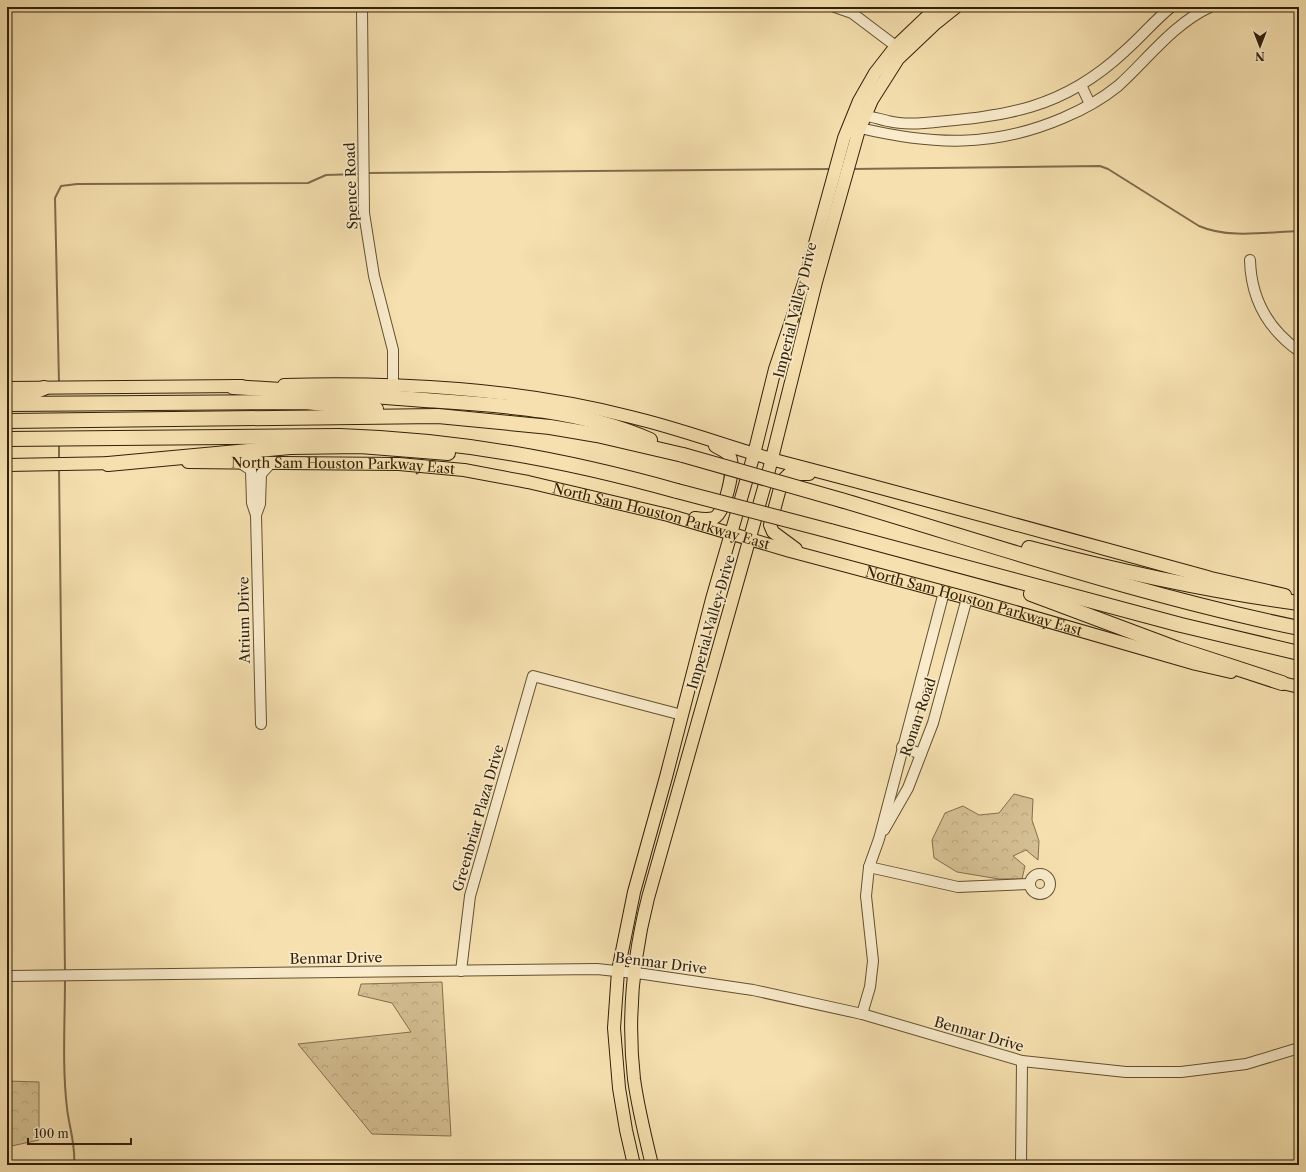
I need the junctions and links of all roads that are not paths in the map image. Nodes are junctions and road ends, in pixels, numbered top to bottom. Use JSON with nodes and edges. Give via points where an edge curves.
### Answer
{"nodes":[{"id":1,"x":362,"y":7,"type":"edge"},
{"id":2,"x":835,"y":7,"type":"edge"},
{"id":3,"x":1171,"y":7,"type":"edge"},
{"id":4,"x":1210,"y":7,"type":"edge"},
{"id":5,"x":946,"y":9,"type":"edge"},
{"id":6,"x":1197,"y":10,"type":"edge"},
{"id":7,"x":900,"y":49,"type":"junction"},
{"id":8,"x":1081,"y":85,"type":"junction"},
{"id":9,"x":1090,"y":104,"type":"junction"},
{"id":10,"x":865,"y":115,"type":"junction"},
{"id":11,"x":853,"y":117,"type":"junction"},
{"id":12,"x":860,"y":128,"type":"junction"},
{"id":13,"x":846,"y":153,"type":"junction"},
{"id":14,"x":838,"y":183,"type":"junction"},
{"id":15,"x":1250,"y":260,"type":"dead end"},
{"id":16,"x":792,"y":318,"type":"junction"},
{"id":17,"x":808,"y":323,"type":"junction"},
{"id":18,"x":1299,"y":351,"type":"edge"},
{"id":19,"x":393,"y":384,"type":"junction"},
{"id":20,"x":233,"y":387,"type":"junction"},
{"id":21,"x":7,"y":388,"type":"edge"},
{"id":22,"x":44,"y":388,"type":"junction"},
{"id":23,"x":7,"y":396,"type":"edge"},
{"id":24,"x":7,"y":404,"type":"edge"},
{"id":25,"x":438,"y":416,"type":"junction"},
{"id":26,"x":7,"y":421,"type":"edge"},
{"id":27,"x":7,"y":438,"type":"edge"},
{"id":28,"x":704,"y":438,"type":"junction"},
{"id":29,"x":754,"y":454,"type":"junction"},
{"id":30,"x":683,"y":455,"type":"junction"},
{"id":31,"x":772,"y":459,"type":"junction"},
{"id":32,"x":239,"y":462,"type":"junction"},
{"id":33,"x":272,"y":462,"type":"junction"},
{"id":34,"x":564,"y":462,"type":"junction"},
{"id":35,"x":108,"y":464,"type":"junction"},
{"id":36,"x":7,"y":465,"type":"edge"},
{"id":37,"x":838,"y":476,"type":"junction"},
{"id":38,"x":256,"y":515,"type":"junction"},
{"id":39,"x":668,"y":515,"type":"junction"},
{"id":40,"x":904,"y":519,"type":"junction"},
{"id":41,"x":731,"y":533,"type":"junction"},
{"id":42,"x":751,"y":538,"type":"junction"},
{"id":43,"x":802,"y":554,"type":"junction"},
{"id":44,"x":959,"y":567,"type":"junction"},
{"id":45,"x":944,"y":592,"type":"junction"},
{"id":46,"x":967,"y":598,"type":"junction"},
{"id":47,"x":1299,"y":599,"type":"edge"},
{"id":48,"x":1299,"y":603,"type":"edge"},
{"id":49,"x":1255,"y":619,"type":"junction"},
{"id":50,"x":1299,"y":625,"type":"edge"},
{"id":51,"x":1299,"y":628,"type":"edge"},
{"id":52,"x":1299,"y":653,"type":"edge"},
{"id":53,"x":691,"y":683,"type":"junction"},
{"id":54,"x":1282,"y":683,"type":"junction"},
{"id":55,"x":707,"y":687,"type":"junction"},
{"id":56,"x":1299,"y":687,"type":"edge"},
{"id":57,"x":682,"y":715,"type":"junction"},
{"id":58,"x":261,"y":724,"type":"dead end"},
{"id":59,"x":902,"y":747,"type":"junction"},
{"id":60,"x":921,"y":754,"type":"junction"},
{"id":61,"x":879,"y":839,"type":"junction"},
{"id":62,"x":870,"y":867,"type":"junction"},
{"id":63,"x":1029,"y":884,"type":"dead end"},
{"id":64,"x":461,"y":971,"type":"junction"},
{"id":65,"x":618,"y":971,"type":"junction"},
{"id":66,"x":634,"y":973,"type":"junction"},
{"id":67,"x":7,"y":976,"type":"edge"},
{"id":68,"x":862,"y":1014,"type":"junction"},
{"id":69,"x":1298,"y":1051,"type":"edge"},
{"id":70,"x":1022,"y":1061,"type":"junction"},
{"id":71,"x":635,"y":1085,"type":"junction"},
{"id":72,"x":619,"y":1088,"type":"junction"},
{"id":73,"x":634,"y":1165,"type":"edge"},
{"id":74,"x":652,"y":1165,"type":"edge"},
{"id":75,"x":1021,"y":1165,"type":"edge"}],
"edges":[{"from":1,"to":19,"type":"street","name":"Spence Road","via":[[364,214],[368,246],[392,350]]},
{"from":2,"to":7,"type":"street","via":[[852,13]]},
{"from":3,"to":8,"type":"street","via":[[1152,22],[1126,51]]},
{"from":4,"to":6,"type":"street"},
{"from":5,"to":7,"type":"main road","name":"Imperial Valley Drive"},
{"from":6,"to":9,"type":"street","via":[[1113,90]]},
{"from":7,"to":10,"type":"main road","name":"Imperial Valley Drive"},
{"from":7,"to":11,"type":"main road","name":"Imperial Valley Drive","via":[[875,73]]},
{"from":8,"to":9,"type":"street"},
{"from":8,"to":10,"type":"street","via":[[1036,106],[995,116],[909,123]]},
{"from":9,"to":12,"type":"street","via":[[1046,125],[1022,133],[983,140],[934,141]]},
{"from":10,"to":11,"type":"street"},
{"from":10,"to":12,"type":"main road","name":"Imperial Valley Drive"},
{"from":11,"to":12,"type":"street"},
{"from":11,"to":13,"type":"main road","name":"Imperial Valley Drive"},
{"from":12,"to":13,"type":"main road","name":"Imperial Valley Drive"},
{"from":13,"to":14,"type":"main road","name":"Imperial Valley Drive"},
{"from":14,"to":16,"type":"main road","name":"Imperial Valley Drive"},
{"from":14,"to":17,"type":"main road","name":"Imperial Valley Drive"},
{"from":15,"to":18,"type":"street","via":[[1255,295],[1267,320]]},
{"from":16,"to":17,"type":"main road"},
{"from":16,"to":29,"type":"main road","name":"Imperial Valley Drive","via":[[775,368]]},
{"from":17,"to":31,"type":"main road","name":"Imperial Valley Drive"},
{"from":19,"to":20,"type":"main road"},
{"from":19,"to":28,"type":"main road","via":[[494,393],[566,403],[631,417]]},
{"from":20,"to":22,"type":"main road"},
{"from":20,"to":30,"type":"highway","via":[[502,405],[569,415],[636,434]]},
{"from":21,"to":22,"type":"main road"},
{"from":22,"to":23,"type":"highway","via":[[26,395]]},
{"from":24,"to":25,"type":"highway","via":[[305,402]]},
{"from":25,"to":26,"type":"highway"},
{"from":25,"to":30,"type":"highway","via":[[550,427]]},
{"from":27,"to":34,"type":"highway","name":"North Sam Houston Parkway East","via":[[392,438],[454,444]]},
{"from":28,"to":29,"type":"main road"},
{"from":28,"to":39,"type":"main road","via":[[728,452],[732,460],[731,479],[721,513],[714,518],[705,519]]},
{"from":29,"to":31,"type":"main road"},
{"from":29,"to":41,"type":"main road","name":"Imperial Valley Drive"},
{"from":30,"to":40,"type":"highway","bridge":true},
{"from":31,"to":37,"type":"main road"},
{"from":31,"to":42,"type":"main road","name":"Imperial Valley Drive"},
{"from":32,"to":33,"type":"main road","name":"North Sam Houston Parkway East"},
{"from":32,"to":35,"type":"main road","name":"North Sam Houston Parkway East"},
{"from":32,"to":38,"type":"street","name":"Atrium Drive","via":[[251,470],[252,503]]},
{"from":33,"to":38,"type":"street","name":"Atrium Drive","via":[[261,474],[260,504]]},
{"from":33,"to":39,"type":"main road","name":"North Sam Houston Parkway East","via":[[399,464],[464,470],[615,501]]},
{"from":34,"to":35,"type":"highway","via":[[360,446],[290,447]]},
{"from":34,"to":44,"type":"highway","name":"North Sam Houston Parkway East","bridge":true},
{"from":35,"to":36,"type":"main road","name":"North Sam Houston Parkway East"},
{"from":37,"to":43,"type":"main road","via":[[797,473],[789,474],[782,481],[770,525],[773,532]]},
{"from":37,"to":47,"type":"main road","via":[[1212,578]]},
{"from":38,"to":58,"type":"street","name":"Atrium Drive"},
{"from":39,"to":41,"type":"main road","name":"North Sam Houston Parkway East"},
{"from":40,"to":48,"type":"highway","via":[[931,522],[1180,585]]},
{"from":40,"to":49,"type":"highway","via":[[1097,578]]},
{"from":41,"to":42,"type":"main road","name":"North Sam Houston Parkway East"},
{"from":41,"to":53,"type":"main road","name":"Imperial Valley Drive"},
{"from":42,"to":43,"type":"main road","name":"North Sam Houston Parkway East"},
{"from":42,"to":55,"type":"main road","name":"Imperial Valley Drive"},
{"from":43,"to":45,"type":"main road","name":"North Sam Houston Parkway East"},
{"from":44,"to":52,"type":"highway","name":"North Sam Houston Parkway East"},
{"from":44,"to":54,"type":"highway","via":[[1178,649]]},
{"from":45,"to":46,"type":"main road","name":"North Sam Houston Parkway East"},
{"from":45,"to":59,"type":"street","name":"Ronan Road"},
{"from":46,"to":54,"type":"main road","name":"North Sam Houston Parkway East","via":[[1196,664]]},
{"from":46,"to":60,"type":"street","name":"Ronan Road","via":[[933,723]]},
{"from":49,"to":50,"type":"highway"},
{"from":49,"to":51,"type":"highway"},
{"from":53,"to":55,"type":"main road"},
{"from":53,"to":57,"type":"main road","name":"Imperial Valley Drive"},
{"from":54,"to":56,"type":"main road","name":"North Sam Houston Parkway East"},
{"from":55,"to":66,"type":"main road","name":"Imperial Valley Drive","via":[[647,904]]},
{"from":57,"to":64,"type":"street","name":"Greenbriar Plaza Drive","via":[[533,676],[470,896]]},
{"from":57,"to":65,"type":"main road","name":"Imperial Valley Drive","via":[[634,892]]},
{"from":59,"to":60,"type":"street"},
{"from":59,"to":61,"type":"street","name":"Ronan Road"},
{"from":60,"to":61,"type":"street","name":"Ronan Road","via":[[908,788]]},
{"from":61,"to":62,"type":"street","name":"Ronan Road"},
{"from":62,"to":63,"type":"street","via":[[958,886]]},
{"from":62,"to":68,"type":"street","name":"Ronan Road","via":[[866,910],[873,961],[870,987]]},
{"from":64,"to":65,"type":"street","name":"Benmar Drive"},
{"from":64,"to":67,"type":"street","name":"Benmar Drive"},
{"from":65,"to":66,"type":"street","name":"Benmar Drive"},
{"from":65,"to":72,"type":"main road","name":"Imperial Valley Drive","via":[[614,1028]]},
{"from":66,"to":68,"type":"street","name":"Benmar Drive","via":[[749,989]]},
{"from":66,"to":71,"type":"main road","name":"Imperial Valley Drive","via":[[631,1036]]},
{"from":68,"to":70,"type":"street","name":"Benmar Drive"},
{"from":69,"to":70,"type":"street","name":"Benmar Drive","via":[[1246,1064],[1181,1072],[1126,1072]]},
{"from":70,"to":75,"type":"street"},
{"from":71,"to":72,"type":"main road"},
{"from":71,"to":74,"type":"main road","name":"Imperial Valley Drive"},
{"from":72,"to":73,"type":"main road","name":"Imperial Valley Drive"}]}
